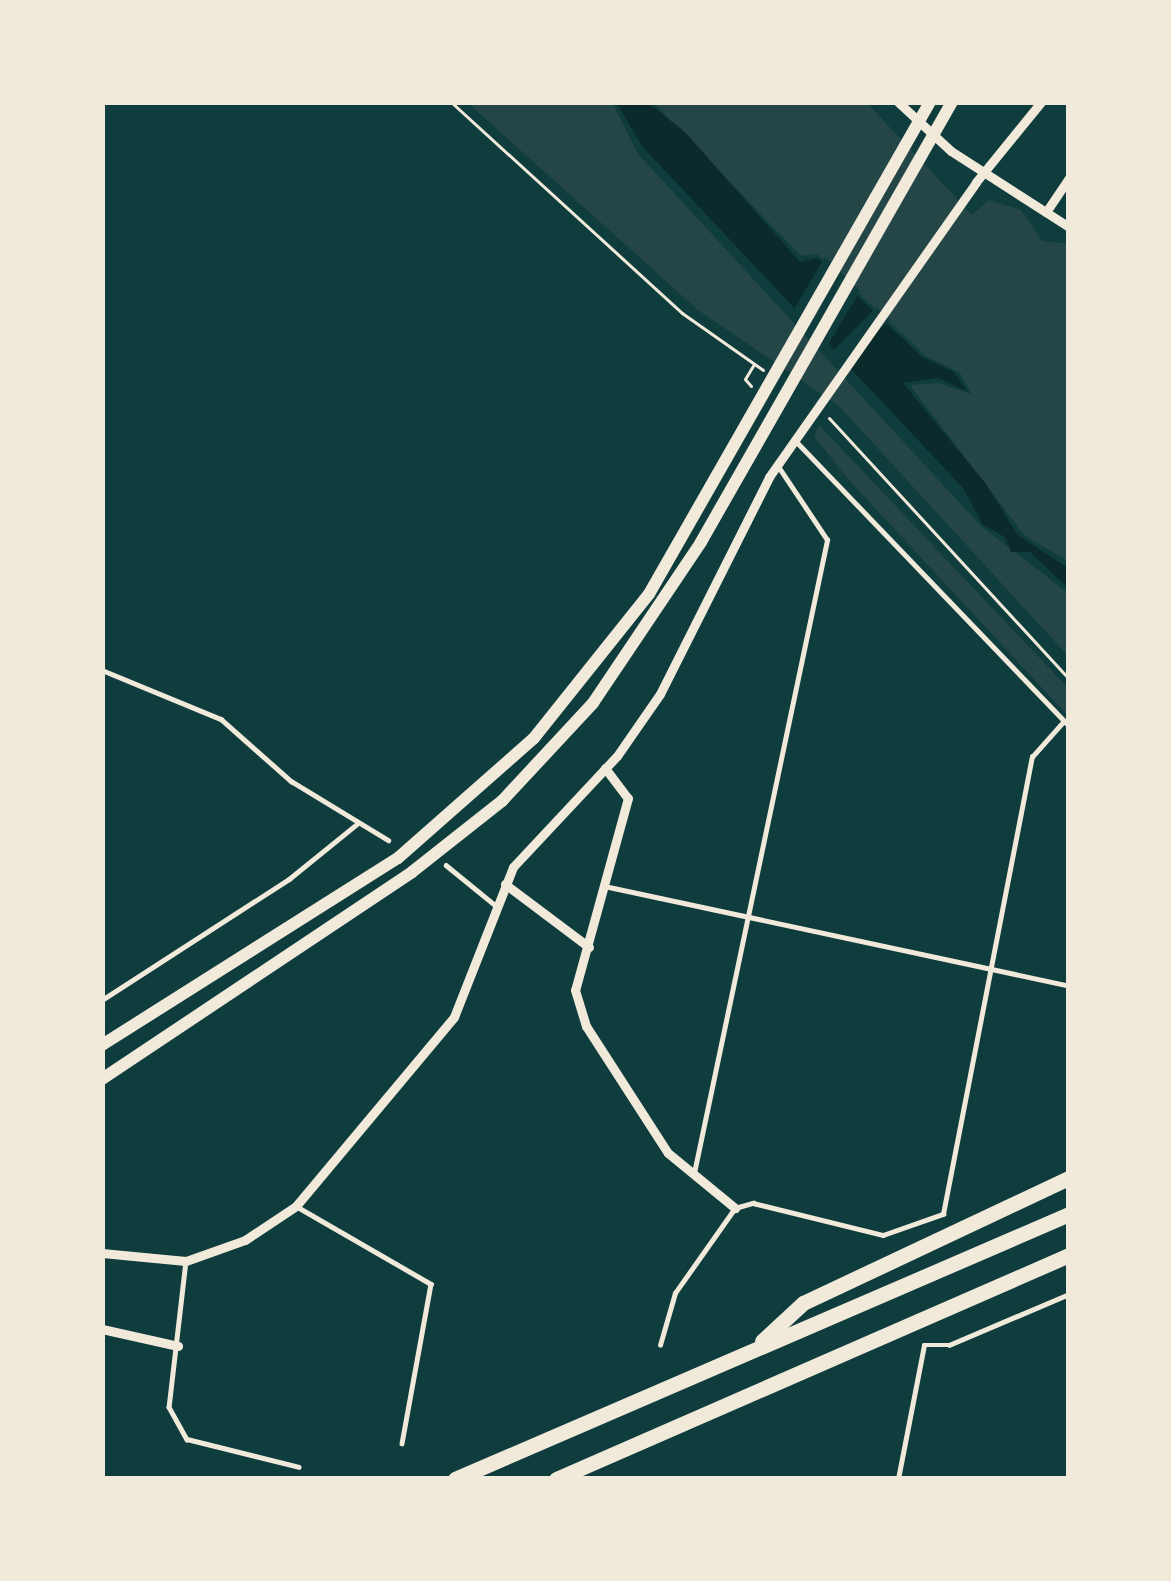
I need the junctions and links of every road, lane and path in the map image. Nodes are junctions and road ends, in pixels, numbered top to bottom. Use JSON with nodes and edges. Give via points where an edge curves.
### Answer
{"nodes":[{"id":1,"x":452,"y":102,"type":"edge"},
{"id":2,"x":898,"y":102,"type":"edge"},
{"id":3,"x":930,"y":102,"type":"edge"},
{"id":4,"x":952,"y":102,"type":"edge"},
{"id":5,"x":1041,"y":102,"type":"edge"},
{"id":6,"x":988,"y":173,"type":"junction"},
{"id":7,"x":1069,"y":178,"type":"edge"},
{"id":8,"x":1046,"y":212,"type":"junction"},
{"id":9,"x":1069,"y":227,"type":"edge"},
{"id":10,"x":736,"y":349,"type":"dead end"},
{"id":11,"x":755,"y":363,"type":"dead end"},
{"id":12,"x":745,"y":380,"type":"dead end"},
{"id":13,"x":836,"y":423,"type":"dead end"},
{"id":14,"x":794,"y":439,"type":"junction"},
{"id":15,"x":776,"y":465,"type":"junction"},
{"id":16,"x":102,"y":670,"type":"edge"},
{"id":17,"x":1069,"y":679,"type":"edge"},
{"id":18,"x":1067,"y":724,"type":"edge"},
{"id":19,"x":605,"y":768,"type":"junction"},
{"id":20,"x":357,"y":824,"type":"junction"},
{"id":21,"x":388,"y":840,"type":"dead end"},
{"id":22,"x":446,"y":865,"type":"dead end"},
{"id":23,"x":505,"y":884,"type":"junction"},
{"id":24,"x":609,"y":887,"type":"junction"},
{"id":25,"x":495,"y":905,"type":"junction"},
{"id":26,"x":748,"y":919,"type":"junction"},
{"id":27,"x":589,"y":947,"type":"junction"},
{"id":28,"x":994,"y":970,"type":"junction"},
{"id":29,"x":1069,"y":986,"type":"edge"},
{"id":30,"x":102,"y":1000,"type":"edge"},
{"id":31,"x":102,"y":1045,"type":"edge"},
{"id":32,"x":102,"y":1079,"type":"edge"},
{"id":33,"x":694,"y":1173,"type":"junction"},
{"id":34,"x":1069,"y":1178,"type":"edge"},
{"id":35,"x":296,"y":1206,"type":"junction"},
{"id":36,"x":735,"y":1208,"type":"junction"},
{"id":37,"x":1069,"y":1214,"type":"edge"},
{"id":38,"x":102,"y":1253,"type":"edge"},
{"id":39,"x":1069,"y":1255,"type":"edge"},
{"id":40,"x":185,"y":1262,"type":"junction"},
{"id":41,"x":1069,"y":1294,"type":"edge"},
{"id":42,"x":102,"y":1329,"type":"edge"},
{"id":43,"x":660,"y":1345,"type":"dead end"},
{"id":44,"x":178,"y":1346,"type":"junction"},
{"id":45,"x":752,"y":1350,"type":"junction"},
{"id":46,"x":402,"y":1444,"type":"dead end"},
{"id":47,"x":299,"y":1467,"type":"dead end"},
{"id":48,"x":455,"y":1479,"type":"edge"},
{"id":49,"x":556,"y":1479,"type":"edge"},
{"id":50,"x":898,"y":1479,"type":"edge"}],
"edges":[{"from":1,"to":10,"type":"path","via":[[682,314]]},
{"from":2,"to":6,"type":"street"},
{"from":3,"to":31,"type":"street","via":[[649,594],[548,722],[381,869]]},
{"from":4,"to":32,"type":"street","via":[[660,610],[593,704],[502,800],[368,906]]},
{"from":5,"to":6,"type":"street"},
{"from":6,"to":8,"type":"street"},
{"from":6,"to":14,"type":"street"},
{"from":7,"to":8,"type":"street"},
{"from":8,"to":9,"type":"street"},
{"from":11,"to":12,"type":"path"},
{"from":13,"to":17,"type":"path"},
{"from":14,"to":15,"type":"street"},
{"from":14,"to":18,"type":"lane"},
{"from":15,"to":19,"type":"street","via":[[660,694]]},
{"from":15,"to":26,"type":"lane","via":[[827,540]]},
{"from":16,"to":20,"type":"lane","via":[[221,719]]},
{"from":18,"to":28,"type":"lane","via":[[1032,757]]},
{"from":19,"to":23,"type":"street","via":[[530,842]]},
{"from":19,"to":24,"type":"street","via":[[628,798]]},
{"from":20,"to":21,"type":"lane"},
{"from":20,"to":30,"type":"lane","via":[[289,879]]},
{"from":22,"to":25,"type":"lane"},
{"from":23,"to":25,"type":"street"},
{"from":23,"to":27,"type":"street"},
{"from":24,"to":26,"type":"lane"},
{"from":24,"to":27,"type":"street"},
{"from":25,"to":35,"type":"street","via":[[454,1017]]},
{"from":26,"to":28,"type":"lane"},
{"from":26,"to":33,"type":"lane"},
{"from":27,"to":33,"type":"street","via":[[575,990],[586,1026],[668,1153]]},
{"from":28,"to":29,"type":"lane"},
{"from":28,"to":36,"type":"lane","via":[[943,1214],[883,1235],[753,1203]]},
{"from":33,"to":36,"type":"street"},
{"from":34,"to":45,"type":"highway","via":[[803,1303]]},
{"from":35,"to":40,"type":"street","via":[[245,1240]]},
{"from":35,"to":46,"type":"lane","via":[[431,1284]]},
{"from":36,"to":43,"type":"lane","via":[[675,1293]]},
{"from":37,"to":45,"type":"highway"},
{"from":38,"to":40,"type":"street"},
{"from":39,"to":49,"type":"highway"},
{"from":40,"to":44,"type":"lane"},
{"from":41,"to":50,"type":"lane","via":[[949,1346],[924,1345]]},
{"from":42,"to":44,"type":"street"},
{"from":44,"to":47,"type":"lane","via":[[169,1407],[187,1439]]},
{"from":45,"to":48,"type":"highway"}]}
